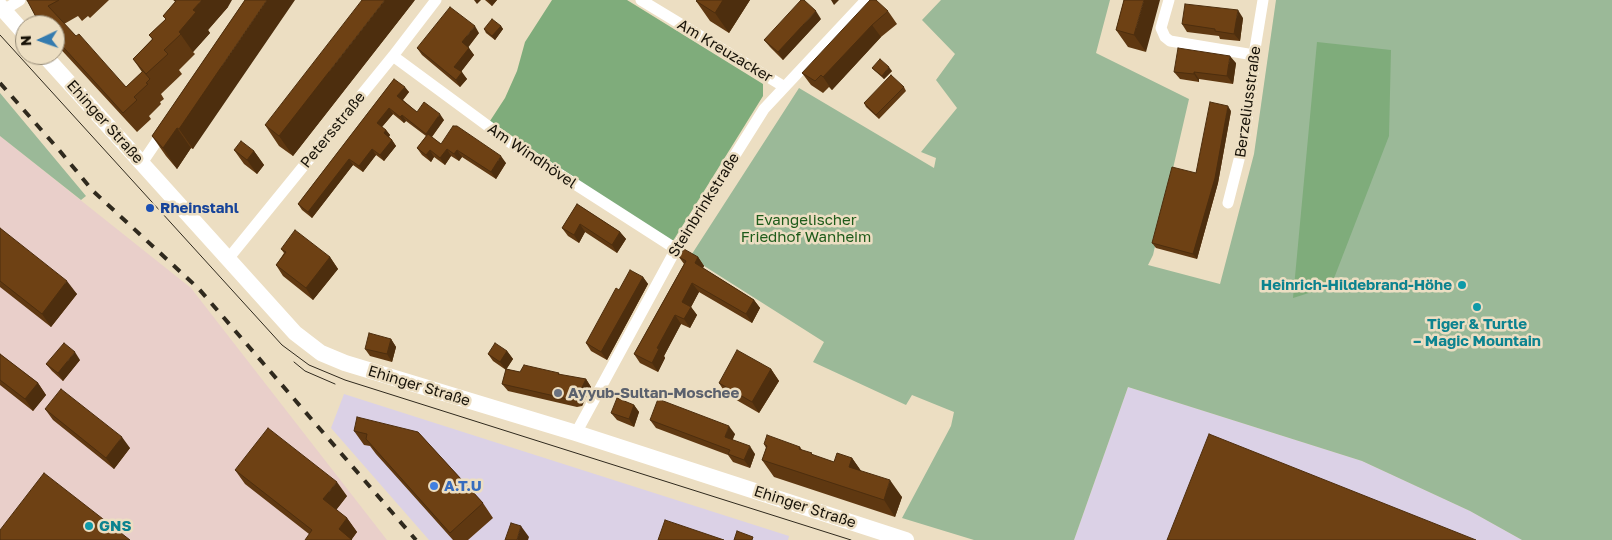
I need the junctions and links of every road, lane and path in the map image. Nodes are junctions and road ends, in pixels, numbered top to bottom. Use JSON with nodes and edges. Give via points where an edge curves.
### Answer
{"nodes":[{"id":1,"x":20,"y":0,"type":"edge"},
{"id":2,"x":436,"y":0,"type":"edge"},
{"id":3,"x":641,"y":0,"type":"edge"},
{"id":4,"x":866,"y":0,"type":"edge"},
{"id":5,"x":1169,"y":0,"type":"edge"},
{"id":6,"x":1263,"y":0,"type":"edge"},
{"id":7,"x":2,"y":8,"type":"edge"},
{"id":8,"x":15,"y":23,"type":"edge"},
{"id":9,"x":1254,"y":55,"type":"junction"},
{"id":10,"x":393,"y":56,"type":"junction"},
{"id":11,"x":53,"y":65,"type":"edge"},
{"id":12,"x":783,"y":86,"type":"junction"},
{"id":13,"x":170,"y":123,"type":"edge"},
{"id":14,"x":142,"y":163,"type":"junction"},
{"id":15,"x":1228,"y":203,"type":"dead end"},
{"id":16,"x":676,"y":249,"type":"junction"},
{"id":17,"x":228,"y":259,"type":"junction"},
{"id":18,"x":576,"y":433,"type":"junction"},
{"id":19,"x":906,"y":540,"type":"edge"}],
"edges":[{"from":1,"to":7,"type":"street"},
{"from":2,"to":10,"type":"street","name":"Petersstraße"},
{"from":3,"to":12,"type":"street","name":"Am Kreuzacker"},
{"from":4,"to":12,"type":"street","name":"Steinbrinkstraße"},
{"from":5,"to":9,"type":"street","via":[[1161,28],[1170,41]]},
{"from":6,"to":9,"type":"street","name":"Berzeliusstraße"},
{"from":7,"to":8,"type":"street"},
{"from":9,"to":15,"type":"street","name":"Berzeliusstraße","via":[[1244,140]]},
{"from":10,"to":16,"type":"street","name":"Am Windhövel","via":[[511,143]]},
{"from":10,"to":17,"type":"street","name":"Petersstraße"},
{"from":11,"to":14,"type":"street","name":"Ehinger Straße"},
{"from":12,"to":16,"type":"street","name":"Steinbrinkstraße","via":[[764,109]]},
{"from":13,"to":14,"type":"street"},
{"from":14,"to":17,"type":"street","name":"Ehinger Straße"},
{"from":16,"to":18,"type":"street","name":"Steinbrinkstraße"},
{"from":17,"to":18,"type":"street","name":"Ehinger Straße","via":[[295,333],[321,353]]},
{"from":18,"to":19,"type":"street","name":"Ehinger Straße"}]}
